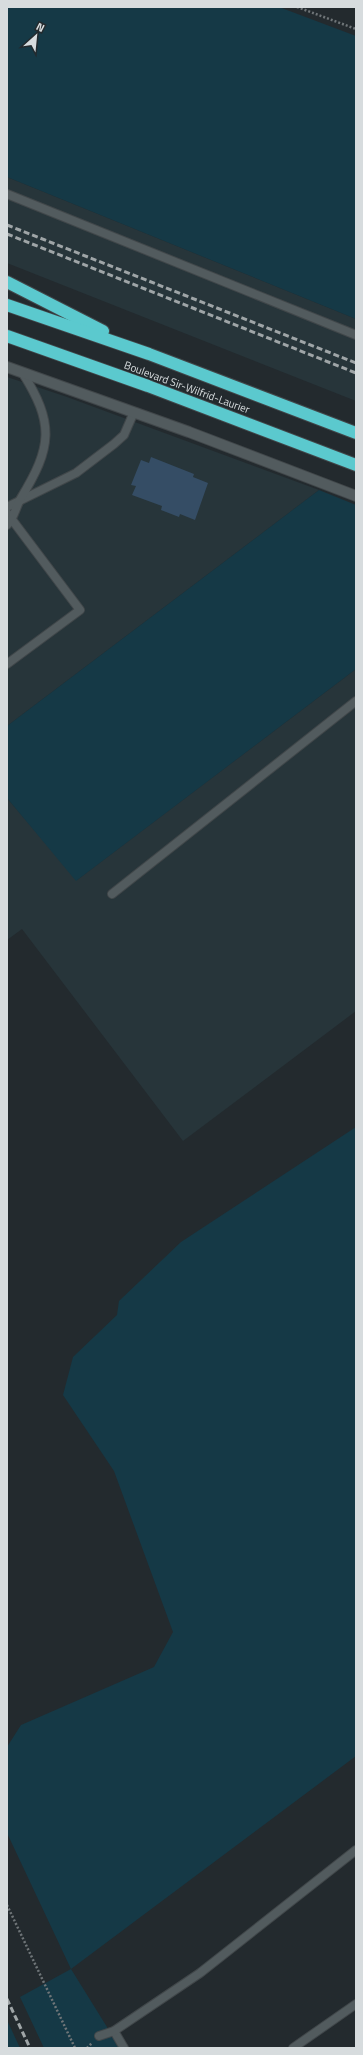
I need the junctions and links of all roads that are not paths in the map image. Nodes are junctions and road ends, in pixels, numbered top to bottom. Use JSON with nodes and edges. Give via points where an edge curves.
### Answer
{"nodes":[{"id":1,"x":7,"y":194,"type":"edge"},
{"id":2,"x":7,"y":282,"type":"edge"},
{"id":3,"x":7,"y":305,"type":"edge"},
{"id":4,"x":356,"y":334,"type":"edge"},
{"id":5,"x":7,"y":336,"type":"edge"},
{"id":6,"x":149,"y":354,"type":"junction"},
{"id":7,"x":7,"y":367,"type":"edge"},
{"id":8,"x":22,"y":372,"type":"junction"},
{"id":9,"x":134,"y":412,"type":"junction"},
{"id":10,"x":356,"y":433,"type":"edge"},
{"id":11,"x":356,"y":465,"type":"edge"},
{"id":12,"x":356,"y":496,"type":"edge"},
{"id":13,"x":20,"y":499,"type":"junction"},
{"id":14,"x":7,"y":506,"type":"edge"},
{"id":15,"x":8,"y":519,"type":"edge"},
{"id":16,"x":7,"y":664,"type":"edge"},
{"id":17,"x":356,"y":701,"type":"edge"},
{"id":18,"x":112,"y":894,"type":"dead end"},
{"id":19,"x":356,"y":1850,"type":"edge"},
{"id":20,"x":356,"y":2004,"type":"edge"},
{"id":21,"x":114,"y":2031,"type":"junction"},
{"id":22,"x":99,"y":2036,"type":"dead end"},
{"id":23,"x":124,"y":2048,"type":"edge"},
{"id":24,"x":293,"y":2048,"type":"edge"}],
"edges":[{"from":1,"to":4,"type":"lane"},
{"from":2,"to":6,"type":"highway"},
{"from":3,"to":6,"type":"highway","name":"Boulevard Sir-Wilfrid-Laurier"},
{"from":5,"to":11,"type":"highway","name":"Boulevard Sir-Wilfrid-Laurier","via":[[141,383]]},
{"from":6,"to":10,"type":"highway","name":"Boulevard Sir-Wilfrid-Laurier"},
{"from":7,"to":8,"type":"street"},
{"from":8,"to":9,"type":"street"},
{"from":8,"to":13,"type":"lane","via":[[40,402],[45,432],[39,465]]},
{"from":9,"to":12,"type":"street"},
{"from":9,"to":13,"type":"lane","via":[[124,435],[76,473]]},
{"from":13,"to":14,"type":"lane"},
{"from":13,"to":15,"type":"lane"},
{"from":15,"to":16,"type":"lane","via":[[80,610]]},
{"from":17,"to":18,"type":"lane"},
{"from":19,"to":21,"type":"lane","via":[[200,1973]]},
{"from":20,"to":24,"type":"lane"},
{"from":21,"to":22,"type":"lane"},
{"from":21,"to":23,"type":"lane"}]}
